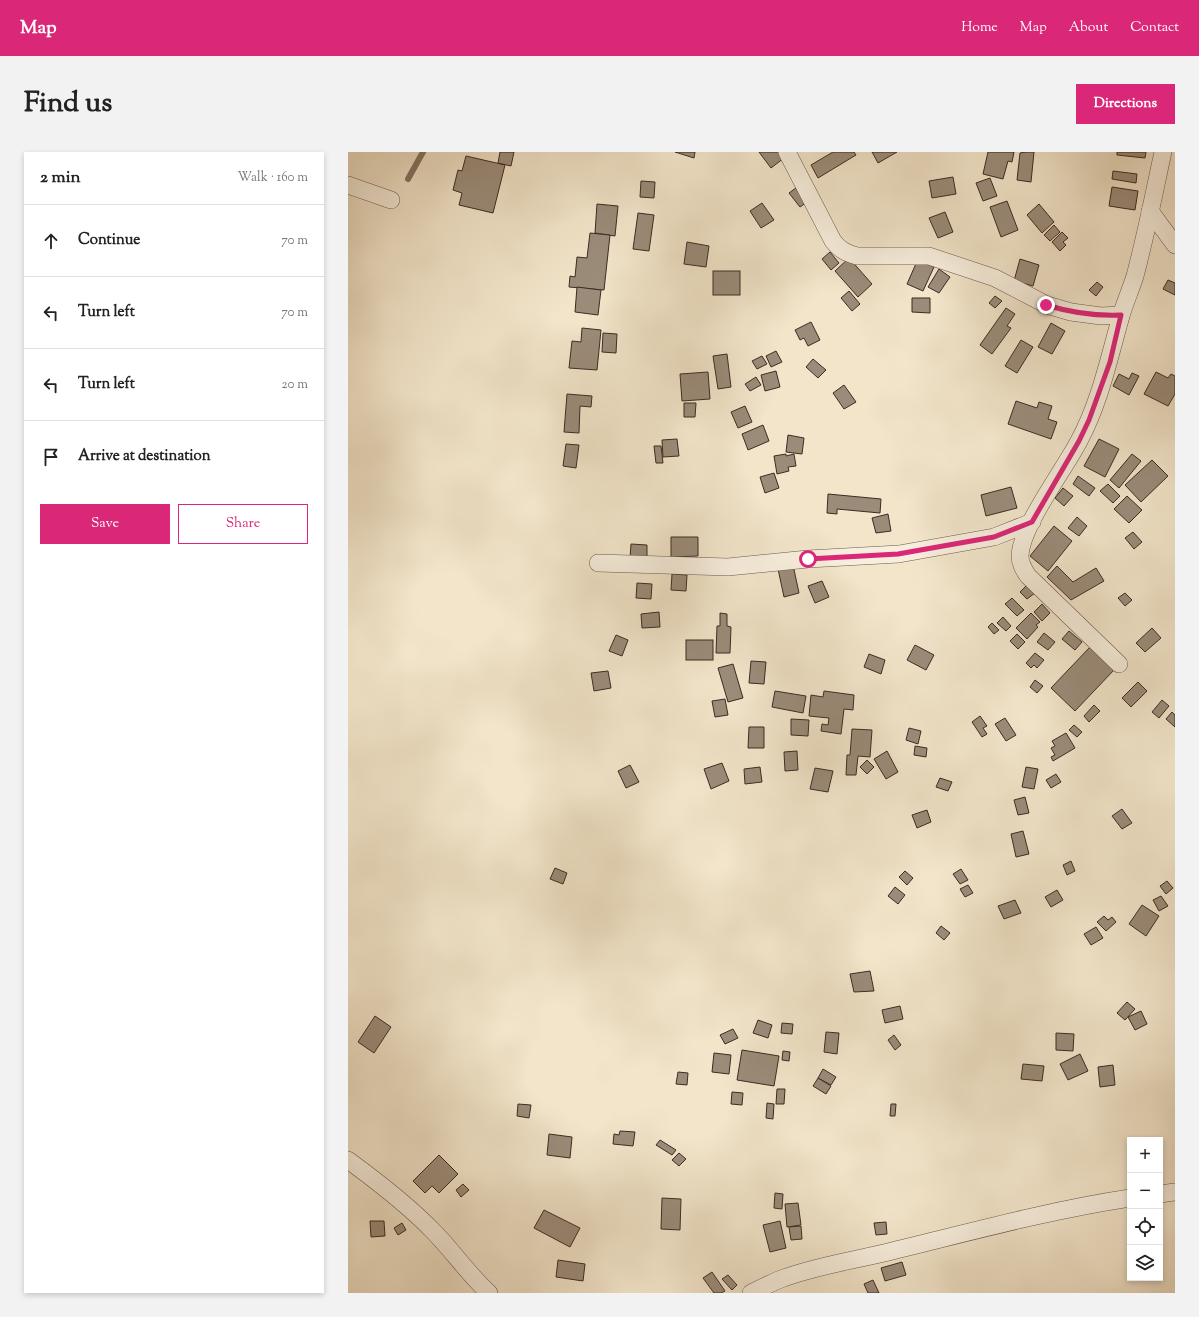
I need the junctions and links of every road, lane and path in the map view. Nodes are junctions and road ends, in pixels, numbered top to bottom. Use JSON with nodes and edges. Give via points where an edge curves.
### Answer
{"nodes":[{"id":1,"x":787,"y":152,"type":"edge"},
{"id":2,"x":1163,"y":152,"type":"edge"},
{"id":3,"x":348,"y":185,"type":"edge"},
{"id":4,"x":391,"y":200,"type":"dead end"},
{"id":5,"x":1150,"y":211,"type":"junction"},
{"id":6,"x":1175,"y":245,"type":"edge"},
{"id":7,"x":1121,"y":315,"type":"junction"},
{"id":8,"x":1032,"y":522,"type":"junction"},
{"id":9,"x":598,"y":563,"type":"dead end"},
{"id":10,"x":1119,"y":664,"type":"dead end"},
{"id":11,"x":348,"y":1160,"type":"edge"},
{"id":12,"x":1175,"y":1192,"type":"edge"},
{"id":13,"x":1163,"y":1194,"type":"edge"},
{"id":14,"x":1127,"y":1198,"type":"edge"},
{"id":15,"x":489,"y":1293,"type":"edge"},
{"id":16,"x":751,"y":1293,"type":"edge"}],
"edges":[{"from":1,"to":7,"type":"street","via":[[833,241],[846,254],[928,256],[995,278],[1046,305],[1065,311],[1101,316]]},
{"from":2,"to":5,"type":"street"},
{"from":3,"to":4,"type":"street"},
{"from":5,"to":6,"type":"street"},
{"from":5,"to":7,"type":"street","via":[[1134,276]]},
{"from":7,"to":8,"type":"street","via":[[1110,362],[1089,420]]},
{"from":8,"to":9,"type":"street","via":[[994,537],[898,554],[728,567]]},
{"from":8,"to":10,"type":"street","via":[[1022,546],[1022,567],[1028,576]]},
{"from":11,"to":15,"type":"street","via":[[432,1229],[474,1280]]},
{"from":12,"to":13,"type":"street"},
{"from":14,"to":16,"type":"street","via":[[989,1226],[895,1251],[832,1264],[782,1279]]}]}
